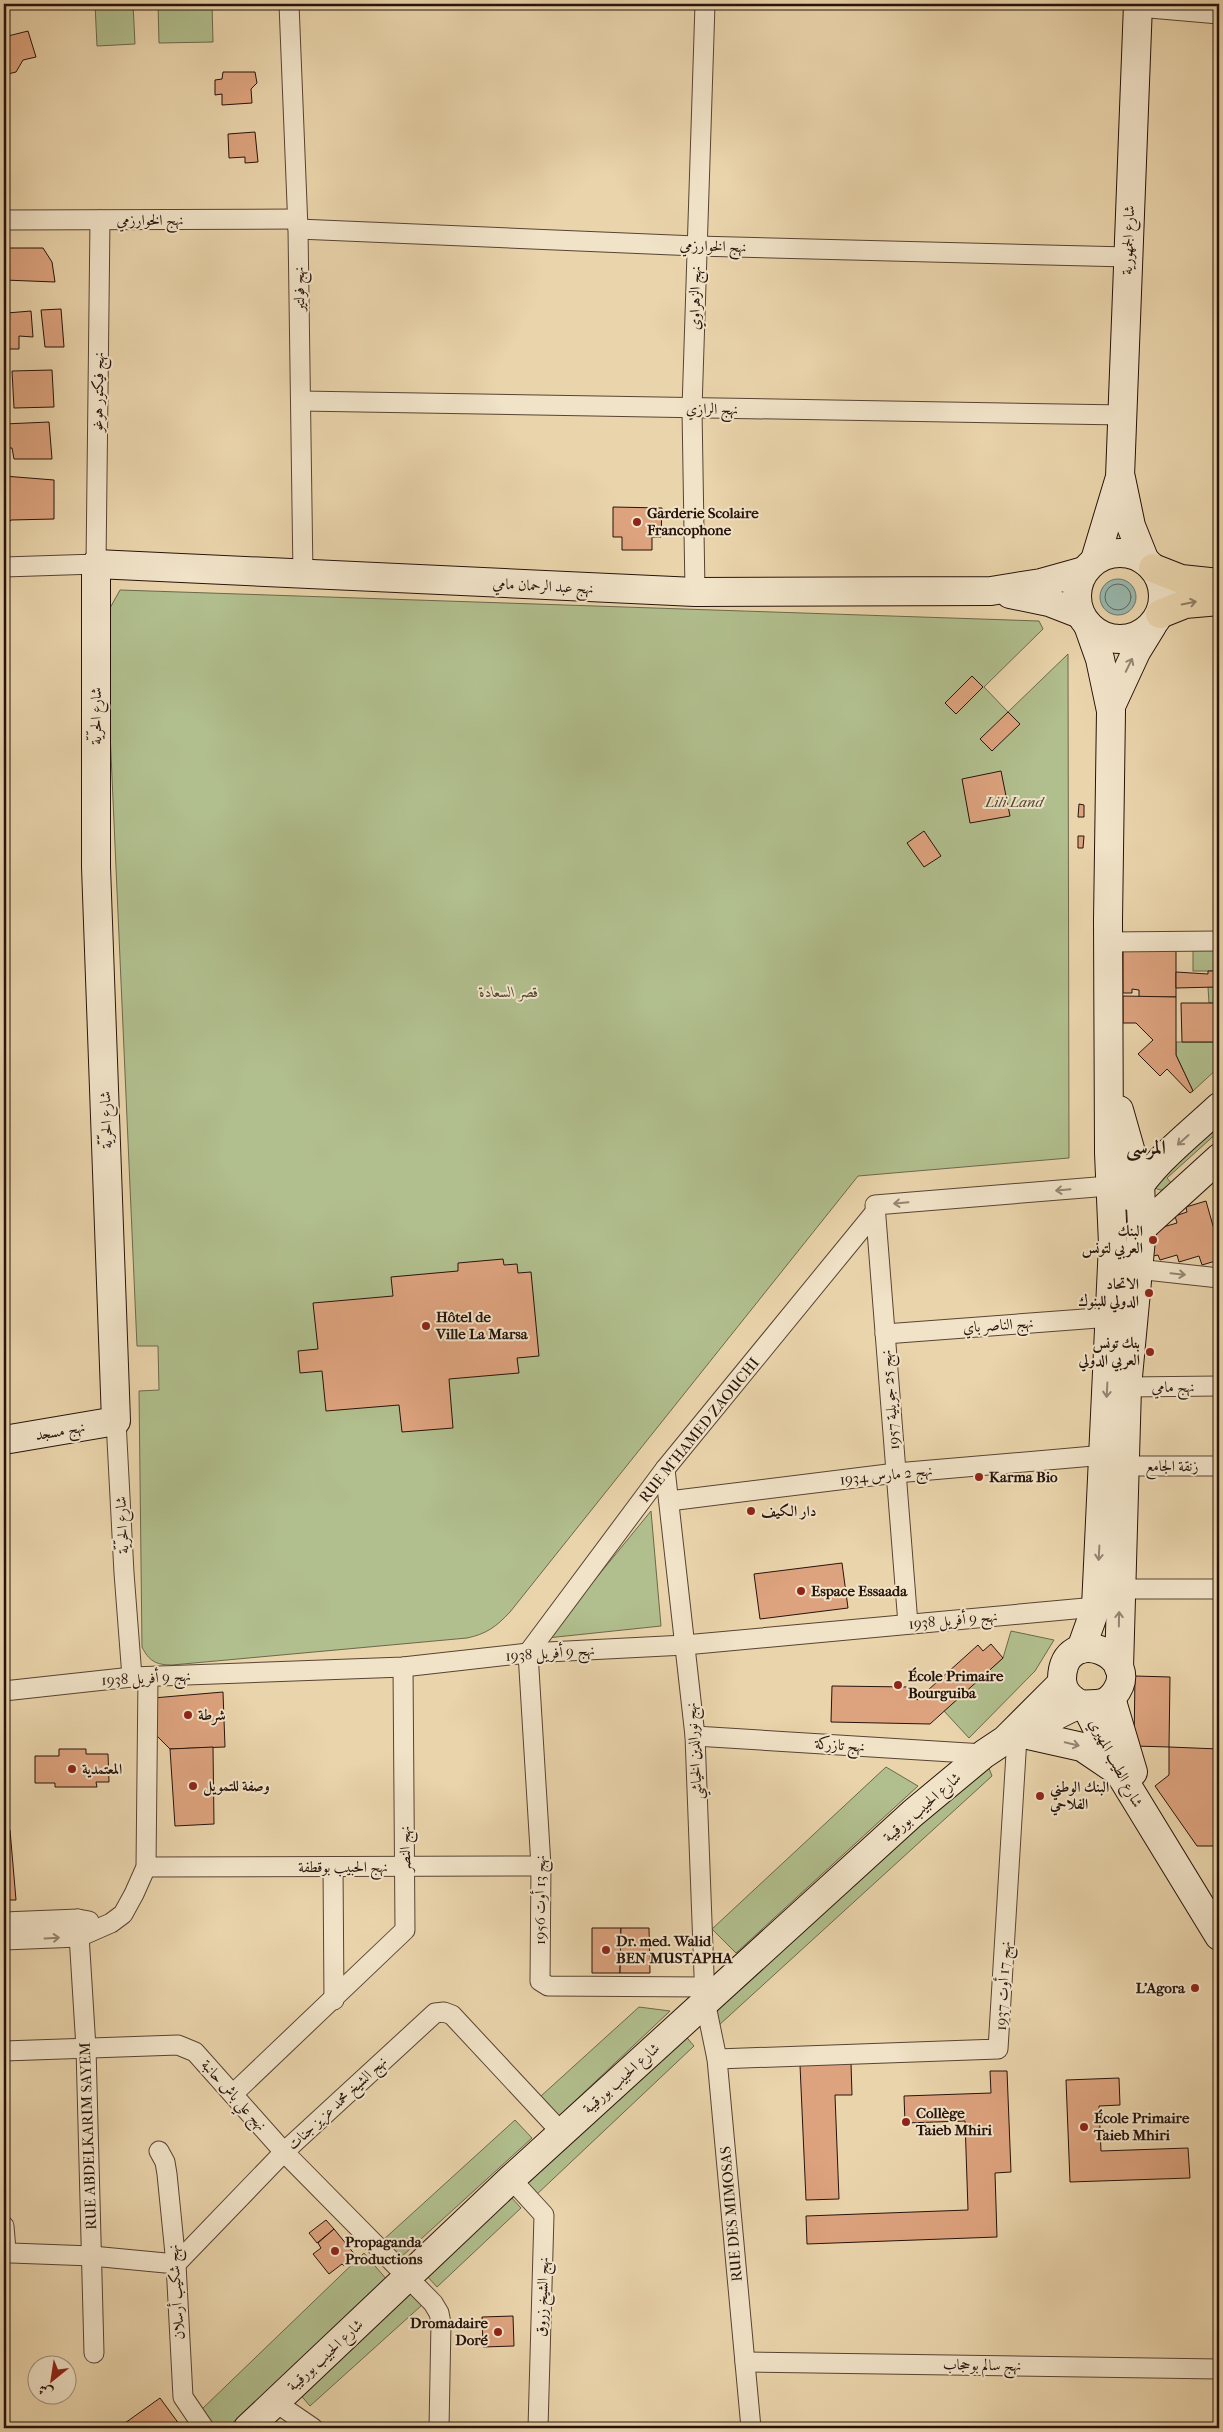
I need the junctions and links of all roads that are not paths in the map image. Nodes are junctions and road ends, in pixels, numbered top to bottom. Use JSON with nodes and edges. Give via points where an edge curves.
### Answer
{"nodes":[{"id":1,"x":289,"y":4,"type":"edge"},
{"id":2,"x":706,"y":4,"type":"edge"},
{"id":3,"x":1138,"y":6,"type":"edge"},
{"id":4,"x":1219,"y":14,"type":"edge"},
{"id":5,"x":4,"y":220,"type":"edge"},
{"id":6,"x":100,"y":220,"type":"junction"},
{"id":7,"x":298,"y":224,"type":"junction"},
{"id":8,"x":696,"y":246,"type":"junction"},
{"id":9,"x":1128,"y":257,"type":"junction"},
{"id":10,"x":301,"y":401,"type":"junction"},
{"id":11,"x":692,"y":409,"type":"junction"},
{"id":12,"x":1124,"y":415,"type":"junction"},
{"id":13,"x":1120,"y":477,"type":"junction"},
{"id":14,"x":96,"y":564,"type":"junction"},
{"id":15,"x":1149,"y":564,"type":"junction"},
{"id":16,"x":1090,"y":566,"type":"junction"},
{"id":17,"x":4,"y":567,"type":"edge"},
{"id":18,"x":303,"y":575,"type":"junction"},
{"id":19,"x":1219,"y":584,"type":"edge"},
{"id":20,"x":991,"y":591,"type":"junction"},
{"id":21,"x":695,"y":592,"type":"junction"},
{"id":22,"x":1219,"y":601,"type":"edge"},
{"id":23,"x":1084,"y":620,"type":"junction"},
{"id":24,"x":1156,"y":620,"type":"junction"},
{"id":25,"x":1111,"y":706,"type":"junction"},
{"id":26,"x":1219,"y":941,"type":"edge"},
{"id":27,"x":1108,"y":942,"type":"junction"},
{"id":28,"x":1110,"y":1079,"type":"junction"},
{"id":29,"x":1219,"y":1107,"type":"edge"},
{"id":30,"x":1110,"y":1153,"type":"junction"},
{"id":31,"x":1219,"y":1158,"type":"edge"},
{"id":32,"x":1140,"y":1184,"type":"junction"},
{"id":33,"x":1112,"y":1186,"type":"junction"},
{"id":34,"x":1167,"y":1204,"type":"junction"},
{"id":35,"x":876,"y":1208,"type":"junction"},
{"id":36,"x":1142,"y":1228,"type":"junction"},
{"id":37,"x":1113,"y":1244,"type":"junction"},
{"id":38,"x":1137,"y":1270,"type":"junction"},
{"id":39,"x":1219,"y":1278,"type":"edge"},
{"id":40,"x":1111,"y":1317,"type":"junction"},
{"id":41,"x":885,"y":1334,"type":"junction"},
{"id":42,"x":1219,"y":1386,"type":"edge"},
{"id":43,"x":1127,"y":1387,"type":"junction"},
{"id":44,"x":116,"y":1421,"type":"junction"},
{"id":45,"x":4,"y":1440,"type":"edge"},
{"id":46,"x":1115,"y":1460,"type":"junction"},
{"id":47,"x":1219,"y":1466,"type":"edge"},
{"id":48,"x":665,"y":1469,"type":"junction"},
{"id":49,"x":896,"y":1474,"type":"junction"},
{"id":50,"x":669,"y":1501,"type":"junction"},
{"id":51,"x":1120,"y":1589,"type":"junction"},
{"id":52,"x":1219,"y":1589,"type":"edge"},
{"id":53,"x":1096,"y":1607,"type":"junction"},
{"id":54,"x":908,"y":1624,"type":"junction"},
{"id":55,"x":685,"y":1645,"type":"junction"},
{"id":56,"x":1081,"y":1649,"type":"junction"},
{"id":57,"x":528,"y":1653,"type":"junction"},
{"id":58,"x":403,"y":1667,"type":"junction"},
{"id":59,"x":1119,"y":1668,"type":"junction"},
{"id":60,"x":140,"y":1677,"type":"junction"},
{"id":61,"x":1062,"y":1683,"type":"junction"},
{"id":62,"x":4,"y":1691,"type":"edge"},
{"id":63,"x":1111,"y":1698,"type":"junction"},
{"id":64,"x":1084,"y":1705,"type":"junction"},
{"id":65,"x":695,"y":1736,"type":"junction"},
{"id":66,"x":1009,"y":1739,"type":"junction"},
{"id":67,"x":1120,"y":1774,"type":"junction"},
{"id":68,"x":1147,"y":1819,"type":"junction"},
{"id":69,"x":541,"y":1866,"type":"junction"},
{"id":70,"x":146,"y":1867,"type":"junction"},
{"id":71,"x":333,"y":1867,"type":"junction"},
{"id":72,"x":406,"y":1867,"type":"junction"},
{"id":73,"x":4,"y":1922,"type":"edge"},
{"id":74,"x":78,"y":1928,"type":"junction"},
{"id":75,"x":1219,"y":1936,"type":"edge"},
{"id":76,"x":4,"y":1940,"type":"edge"},
{"id":77,"x":705,"y":1994,"type":"junction"},
{"id":78,"x":334,"y":2000,"type":"junction"},
{"id":79,"x":86,"y":2048,"type":"junction"},
{"id":80,"x":4,"y":2051,"type":"edge"},
{"id":81,"x":716,"y":2059,"type":"junction"},
{"id":82,"x":234,"y":2094,"type":"junction"},
{"id":83,"x":562,"y":2133,"type":"junction"},
{"id":84,"x":159,"y":2151,"type":"dead end"},
{"id":85,"x":284,"y":2152,"type":"junction"},
{"id":86,"x":510,"y":2179,"type":"junction"},
{"id":87,"x":4,"y":2226,"type":"edge"},
{"id":88,"x":92,"y":2256,"type":"junction"},
{"id":89,"x":176,"y":2264,"type":"junction"},
{"id":90,"x":408,"y":2277,"type":"junction"},
{"id":91,"x":94,"y":2353,"type":"dead end"},
{"id":92,"x":744,"y":2362,"type":"junction"},
{"id":93,"x":1219,"y":2369,"type":"edge"},
{"id":94,"x":275,"y":2402,"type":"junction"},
{"id":95,"x":204,"y":2428,"type":"edge"},
{"id":96,"x":248,"y":2428,"type":"edge"},
{"id":97,"x":313,"y":2428,"type":"edge"},
{"id":98,"x":439,"y":2428,"type":"edge"},
{"id":99,"x":538,"y":2428,"type":"edge"},
{"id":100,"x":751,"y":2428,"type":"edge"}],
"edges":[{"from":1,"to":7,"type":"street","name":"نهج فولتير"},
{"from":2,"to":8,"type":"street","name":"نهج الزهراوي"},
{"from":3,"to":4,"type":"street"},
{"from":3,"to":9,"type":"main road","name":"شارع الجمهورية"},
{"from":5,"to":6,"type":"street","name":"نهج الخوارزمي"},
{"from":6,"to":7,"type":"street","name":"نهج الخوارزمي"},
{"from":6,"to":14,"type":"street","name":"نهج فيكتور هوغو"},
{"from":7,"to":8,"type":"street","name":"نهج الخوارزمي"},
{"from":7,"to":10,"type":"street","name":"نهج فولتير"},
{"from":8,"to":9,"type":"street","name":"نهج الخوارزمي"},
{"from":8,"to":11,"type":"street","name":"نهج الزهراوي"},
{"from":9,"to":12,"type":"main road","name":"شارع الجمهورية"},
{"from":10,"to":11,"type":"street","name":"نهج الرازي"},
{"from":10,"to":18,"type":"street","name":"نهج فولتير"},
{"from":11,"to":12,"type":"street","name":"نهج الرازي"},
{"from":11,"to":21,"type":"street","name":"نهج الزهراوي"},
{"from":12,"to":13,"type":"main road","name":"شارع الجمهورية"},
{"from":13,"to":15,"type":"main road","name":"شارع الجمهورية","via":[[1131,526]]},
{"from":13,"to":16,"type":"main road","name":"شارع الجمهورية"},
{"from":14,"to":17,"type":"street"},
{"from":14,"to":18,"type":"main road","name":"نهج عبد الرحمان مامي"},
{"from":14,"to":44,"type":"main road","name":"شارع الحرّيّة","via":[[96,867]]},
{"from":15,"to":16,"type":"main road","via":[[1130,554],[1118,553]]},
{"from":15,"to":19,"type":"highway","via":[[1182,579]]},
{"from":15,"to":24,"type":"main road","via":[[1163,590]]},
{"from":16,"to":20,"type":"main road","via":[[1036,584]]},
{"from":16,"to":23,"type":"main road","via":[[1077,592]]},
{"from":18,"to":21,"type":"main road","name":"نهج عبد الرحمان مامي"},
{"from":20,"to":21,"type":"main road","name":"نهج عبد الرحمان مامي"},
{"from":20,"to":23,"type":"main road","via":[[1050,602]]},
{"from":24,"to":22,"type":"highway","one_way":true,"via":[[1185,604]]},
{"from":23,"to":24,"type":"main road","via":[[1101,636],[1118,640],[1132,638]]},
{"from":23,"to":25,"type":"main road","via":[[1100,659]]},
{"from":25,"to":24,"type":"main road","one_way":true,"via":[[1136,652]]},
{"from":25,"to":27,"type":"main road"},
{"from":26,"to":27,"type":"street"},
{"from":27,"to":28,"type":"main road"},
{"from":28,"to":30,"type":"main road"},
{"from":28,"to":32,"type":"main road"},
{"from":29,"to":32,"type":"main road","one_way":true,"via":[[1167,1154]]},
{"from":30,"to":32,"type":"main road","via":[[1121,1171]]},
{"from":30,"to":33,"type":"main road"},
{"from":31,"to":34,"type":"main road"},
{"from":32,"to":33,"type":"street"},
{"from":32,"to":34,"type":"main road"},
{"from":32,"to":36,"type":"main road"},
{"from":32,"to":37,"type":"main road","via":[[1126,1207]]},
{"from":33,"to":35,"type":"street","one_way":true},
{"from":33,"to":37,"type":"main road"},
{"from":34,"to":36,"type":"main road"},
{"from":35,"to":41,"type":"street","name":"نهج 25 جويلية 1957"},
{"from":35,"to":48,"type":"street","name":"RUE M'HAMED ZAOUCHI"},
{"from":36,"to":38,"type":"main road"},
{"from":37,"to":40,"type":"main road"},
{"from":38,"to":39,"type":"street","one_way":true},
{"from":38,"to":43,"type":"main road"},
{"from":40,"to":41,"type":"street","name":"نهج الناصر باي"},
{"from":40,"to":46,"type":"main road","one_way":true},
{"from":41,"to":49,"type":"street","name":"نهج 25 جويلية 1957"},
{"from":42,"to":43,"type":"street","name":"نهج مامي"},
{"from":43,"to":46,"type":"main road"},
{"from":44,"to":45,"type":"main road","name":"نهج مسجد"},
{"from":44,"to":60,"type":"street","name":"شارع الحرّيّة","via":[[124,1573]]},
{"from":46,"to":47,"type":"street","name":"زنقة الجامع"},
{"from":46,"to":49,"type":"street","name":"نهج 2 مارس 1934"},
{"from":46,"to":51,"type":"main road"},
{"from":46,"to":53,"type":"main road","one_way":true},
{"from":48,"to":50,"type":"street","name":"نهج نورالدين الخياشي"},
{"from":48,"to":57,"type":"street","name":"RUE M'HAMED ZAOUCHI"},
{"from":49,"to":50,"type":"street","name":"نهج 2 مارس 1934"},
{"from":49,"to":54,"type":"street","name":"نهج 25 جويلية 1957"},
{"from":50,"to":55,"type":"street","name":"نهج نورالدين الخياشي"},
{"from":51,"to":52,"type":"street"},
{"from":59,"to":51,"type":"main road","one_way":true},
{"from":53,"to":54,"type":"street","name":"نهج 9 أفريل 1938"},
{"from":53,"to":56,"type":"main road"},
{"from":54,"to":55,"type":"street","name":"نهج 9 أفريل 1938"},
{"from":55,"to":57,"type":"street","name":"نهج 9 أفريل 1938"},
{"from":55,"to":65,"type":"street","name":"نهج نورالدين الخياشي"},
{"from":56,"to":59,"type":"main road","via":[[1090,1647],[1108,1653]]},
{"from":56,"to":61,"type":"main road","via":[[1069,1657],[1062,1669]]},
{"from":57,"to":58,"type":"street","name":"نهج 9 أفريل 1938"},
{"from":57,"to":69,"type":"street","name":"نهج 13 أوت 1956"},
{"from":58,"to":60,"type":"street","name":"نهج 9 أفريل 1938"},
{"from":58,"to":72,"type":"street","name":"نهج النصر"},
{"from":59,"to":63,"type":"main road","via":[[1120,1679]]},
{"from":60,"to":62,"type":"street","name":"نهج 9 أفريل 1938"},
{"from":60,"to":70,"type":"street","name":"شارع الحرّيّة"},
{"from":61,"to":64,"type":"main road","via":[[1069,1697]]},
{"from":61,"to":66,"type":"main road"},
{"from":63,"to":64,"type":"main road","via":[[1100,1705]]},
{"from":63,"to":68,"type":"main road","name":"شارع الطيب المهيري"},
{"from":64,"to":66,"type":"main road"},
{"from":64,"to":67,"type":"main road","name":"شارع الطيب المهيري"},
{"from":65,"to":66,"type":"street","name":"نهج تازركة"},
{"from":65,"to":77,"type":"street","name":"نهج نورالدين الخياشي"},
{"from":66,"to":67,"type":"main road","one_way":true,"via":[[1082,1747]]},
{"from":66,"to":77,"type":"main road","name":"شارع الحبيب بورقيبة","via":[[914,1813]]},
{"from":66,"to":81,"type":"street","name":"نهج 17 أوت 1937","via":[[998,2050]]},
{"from":67,"to":68,"type":"main road","name":"شارع الطيب المهيري"},
{"from":68,"to":75,"type":"main road","name":"شارع الطيب المهيري"},
{"from":69,"to":72,"type":"street","name":"نهج الحبيب بوقطفة"},
{"from":69,"to":77,"type":"street","name":"نهج 13 أوت 1956","via":[[540,1981],[543,1985]]},
{"from":70,"to":71,"type":"street","name":"نهج الحبيب بوقطفة"},
{"from":70,"to":74,"type":"street","via":[[118,1919],[105,1925]]},
{"from":71,"to":72,"type":"street","name":"نهج الحبيب بوقطفة"},
{"from":71,"to":78,"type":"street"},
{"from":72,"to":78,"type":"street","name":"نهج النصر","via":[[405,1930]]},
{"from":73,"to":74,"type":"street"},
{"from":76,"to":74,"type":"street","one_way":true},
{"from":74,"to":79,"type":"street","name":"RUE ABDELKARIM SAYEM"},
{"from":77,"to":81,"type":"street","name":"RUE DES MIMOSAS"},
{"from":77,"to":83,"type":"main road","name":"شارع الحبيب بورقيبة"},
{"from":78,"to":82,"type":"street","name":"نهج النصر"},
{"from":79,"to":80,"type":"street","name":"نهج علي باش حانبة"},
{"from":79,"to":82,"type":"street","name":"نهج علي باش حانبة","via":[[178,2044],[195,2052]]},
{"from":79,"to":88,"type":"street","name":"RUE ABDELKARIM SAYEM"},
{"from":81,"to":92,"type":"street","name":"RUE DES MIMOSAS"},
{"from":82,"to":85,"type":"street","name":"نهج علي باش حانبة"},
{"from":83,"to":85,"type":"street","name":"نهج الشيخ محمد عزيز جنات","via":[[452,2015],[444,2012],[436,2013]]},
{"from":83,"to":86,"type":"main road","name":"شارع الحبيب بورقيبة"},
{"from":84,"to":89,"type":"street","name":"نهج شكيب أرسلان","via":[[166,2168]]},
{"from":85,"to":89,"type":"street","name":"نهج الشيخ محمد عزيز جنات"},
{"from":85,"to":90,"type":"street","name":"نهج علي باش حانبة"},
{"from":86,"to":90,"type":"main road","name":"شارع الحبيب بورقيبة"},
{"from":86,"to":99,"type":"street","name":"نهج الشيخ زروق","via":[[544,2215]]},
{"from":87,"to":88,"type":"street","via":[[4,2245],[11,2253]]},
{"from":88,"to":89,"type":"street"},
{"from":88,"to":91,"type":"street","name":"RUE ABDELKARIM SAYEM"},
{"from":89,"to":95,"type":"street","name":"نهج شكيب أرسلان","via":[[183,2397]]},
{"from":90,"to":94,"type":"main road","name":"شارع الحبيب بورقيبة"},
{"from":90,"to":98,"type":"street","name":"نهج علي باش حانبة","via":[[439,2313]]},
{"from":92,"to":93,"type":"street","name":"نهج سالم بوحجاب"},
{"from":92,"to":100,"type":"street","name":"RUE DES MIMOSAS"},
{"from":94,"to":96,"type":"main road","name":"شارع الحبيب بورقيبة"},
{"from":94,"to":97,"type":"street"}]}
